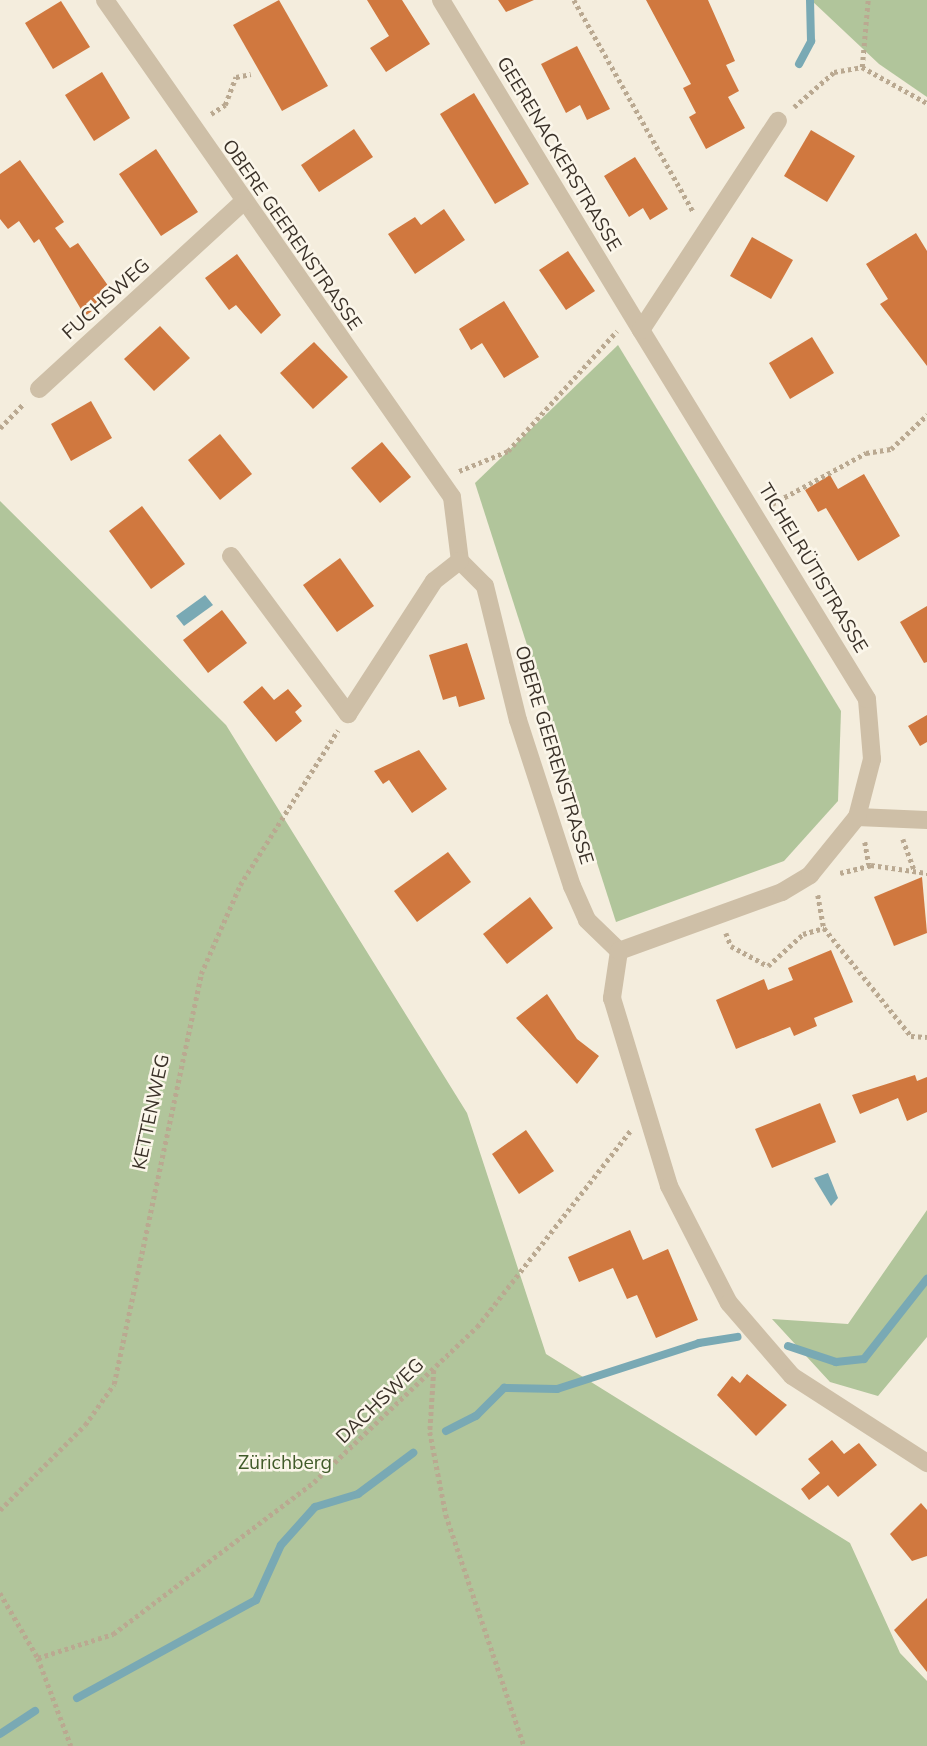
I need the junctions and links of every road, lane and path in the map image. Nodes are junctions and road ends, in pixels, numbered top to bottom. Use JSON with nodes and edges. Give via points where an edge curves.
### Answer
{"nodes":[{"id":1,"x":105,"y":0,"type":"edge"},
{"id":2,"x":441,"y":0,"type":"edge"},
{"id":3,"x":573,"y":0,"type":"edge"},
{"id":4,"x":869,"y":0,"type":"edge"},
{"id":5,"x":862,"y":67,"type":"junction"},
{"id":6,"x":251,"y":74,"type":"dead end"},
{"id":7,"x":927,"y":103,"type":"edge"},
{"id":8,"x":778,"y":121,"type":"joint"},
{"id":9,"x":190,"y":128,"type":"junction"},
{"id":10,"x":242,"y":203,"type":"junction"},
{"id":11,"x":705,"y":232,"type":"junction"},
{"id":12,"x":636,"y":322,"type":"junction"},
{"id":13,"x":39,"y":388,"type":"joint"},
{"id":14,"x":927,"y":415,"type":"edge"},
{"id":15,"x":0,"y":428,"type":"edge"},
{"id":16,"x":442,"y":478,"type":"junction"},
{"id":17,"x":756,"y":514,"type":"junction"},
{"id":18,"x":231,"y":556,"type":"dead end"},
{"id":19,"x":460,"y":561,"type":"junction"},
{"id":20,"x":348,"y":714,"type":"junction"},
{"id":21,"x":857,"y":817,"type":"junction"},
{"id":22,"x":927,"y":820,"type":"edge"},
{"id":23,"x":899,"y":828,"type":"dead end"},
{"id":24,"x":914,"y":871,"type":"junction"},
{"id":25,"x":927,"y":873,"type":"edge"},
{"id":26,"x":811,"y":877,"type":"junction"},
{"id":27,"x":719,"y":916,"type":"junction"},
{"id":28,"x":824,"y":928,"type":"junction"},
{"id":29,"x":619,"y":951,"type":"junction"},
{"id":30,"x":927,"y":1037,"type":"edge"},
{"id":31,"x":646,"y":1113,"type":"junction"},
{"id":32,"x":434,"y":1369,"type":"junction"},
{"id":33,"x":927,"y":1463,"type":"edge"},
{"id":34,"x":0,"y":1510,"type":"edge"},
{"id":35,"x":0,"y":1593,"type":"edge"},
{"id":36,"x":38,"y":1658,"type":"junction"},
{"id":37,"x":71,"y":1746,"type":"edge"},
{"id":38,"x":524,"y":1746,"type":"edge"}],
"edges":[{"from":1,"to":9,"type":"street","name":"OBERE GEERENSTRASSE"},
{"from":2,"to":12,"type":"street","name":"GEERENACKERSTRASSE"},
{"from":3,"to":11,"type":"path"},
{"from":4,"to":5,"type":"path"},
{"from":5,"to":7,"type":"path"},
{"from":5,"to":8,"type":"path","via":[[834,72]]},
{"from":6,"to":9,"type":"path","via":[[236,77],[225,105]]},
{"from":8,"to":11,"type":"street"},
{"from":9,"to":10,"type":"street","name":"OBERE GEERENSTRASSE"},
{"from":10,"to":13,"type":"street","name":"FUCHSWEG"},
{"from":10,"to":16,"type":"street","name":"OBERE GEERENSTRASSE"},
{"from":11,"to":12,"type":"street"},
{"from":12,"to":16,"type":"path","via":[[508,451]]},
{"from":12,"to":17,"type":"street","name":"TICHELRÜTISTRASSE"},
{"from":13,"to":15,"type":"path"},
{"from":14,"to":17,"type":"path","via":[[891,449],[866,453]]},
{"from":16,"to":19,"type":"street","name":"OBERE GEERENSTRASSE","via":[[452,497]]},
{"from":17,"to":21,"type":"street","name":"TICHELRÜTISTRASSE","via":[[867,699],[872,759]]},
{"from":18,"to":20,"type":"street"},
{"from":19,"to":20,"type":"street","via":[[435,581]]},
{"from":19,"to":29,"type":"street","name":"OBERE GEERENSTRASSE","via":[[485,586],[518,720],[572,886],[587,920]]},
{"from":20,"to":34,"type":"path","name":"KETTENWEG","via":[[240,885],[201,974],[114,1384],[85,1425]]},
{"from":21,"to":22,"type":"street"},
{"from":21,"to":26,"type":"street","name":"TICHELRÜTISTRASSE"},
{"from":23,"to":24,"type":"path"},
{"from":24,"to":25,"type":"path"},
{"from":24,"to":26,"type":"path","via":[[871,864]]},
{"from":26,"to":27,"type":"street","name":"TICHELRÜTISTRASSE"},
{"from":26,"to":28,"type":"path"},
{"from":27,"to":28,"type":"path","via":[[731,946],[768,966],[803,933]]},
{"from":27,"to":29,"type":"street","name":"TICHELRÜTISTRASSE"},
{"from":28,"to":30,"type":"path","via":[[911,1036]]},
{"from":29,"to":31,"type":"street","via":[[612,998]]},
{"from":31,"to":32,"type":"path","name":"DACHSWEG","via":[[504,1297]]},
{"from":31,"to":33,"type":"street","via":[[669,1186],[752,1336],[819,1397],[865,1419]]},
{"from":32,"to":36,"type":"path","name":"DACHSWEG","via":[[314,1482],[194,1575],[104,1639]]},
{"from":32,"to":38,"type":"path","via":[[430,1432],[446,1515]]},
{"from":35,"to":36,"type":"path"},
{"from":36,"to":37,"type":"path"}]}
